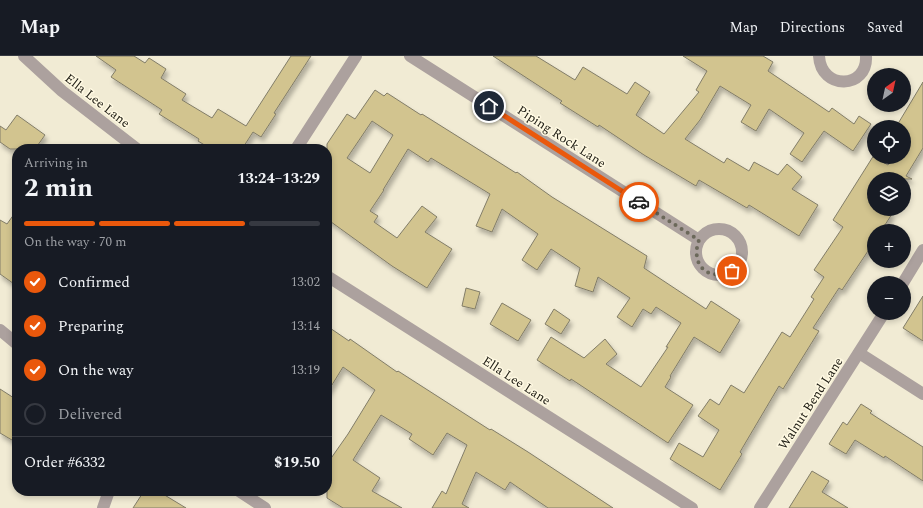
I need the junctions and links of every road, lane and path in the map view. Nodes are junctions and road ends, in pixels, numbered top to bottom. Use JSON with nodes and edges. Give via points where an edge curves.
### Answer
{"nodes":[{"id":1,"x":24,"y":56,"type":"edge"},
{"id":2,"x":356,"y":56,"type":"edge"},
{"id":3,"x":410,"y":56,"type":"edge"},
{"id":4,"x":819,"y":56,"type":"edge"},
{"id":5,"x":866,"y":56,"type":"edge"},
{"id":6,"x":131,"y":144,"type":"edge"},
{"id":7,"x":299,"y":144,"type":"edge"},
{"id":8,"x":699,"y":240,"type":"dead end"},
{"id":9,"x":923,"y":250,"type":"edge"},
{"id":10,"x":907,"y":276,"type":"edge"},
{"id":11,"x":332,"y":279,"type":"edge"},
{"id":12,"x":880,"y":320,"type":"edge"},
{"id":13,"x":0,"y":330,"type":"edge"},
{"id":14,"x":12,"y":340,"type":"edge"},
{"id":15,"x":859,"y":353,"type":"junction"},
{"id":16,"x":923,"y":394,"type":"edge"},
{"id":17,"x":107,"y":496,"type":"edge"},
{"id":18,"x":247,"y":496,"type":"edge"},
{"id":19,"x":103,"y":508,"type":"edge"},
{"id":20,"x":265,"y":508,"type":"edge"},
{"id":21,"x":692,"y":508,"type":"edge"},
{"id":22,"x":760,"y":508,"type":"edge"}],
"edges":[{"from":1,"to":6,"type":"street","name":"Ella Lee Lane","via":[[62,91]]},
{"from":2,"to":7,"type":"street"},
{"from":3,"to":8,"type":"street","name":"Piping Rock Lane"},
{"from":4,"to":5,"type":"street","via":[[823,72],[830,79],[839,82],[857,78],[863,71]]},
{"from":9,"to":10,"type":"street"},
{"from":11,"to":21,"type":"street","name":"Ella Lee Lane"},
{"from":12,"to":15,"type":"street","name":"Walnut Bend Lane"},
{"from":13,"to":14,"type":"street"},
{"from":15,"to":16,"type":"street"},
{"from":15,"to":22,"type":"street","name":"Walnut Bend Lane"},
{"from":17,"to":19,"type":"street"},
{"from":18,"to":20,"type":"street"}]}
